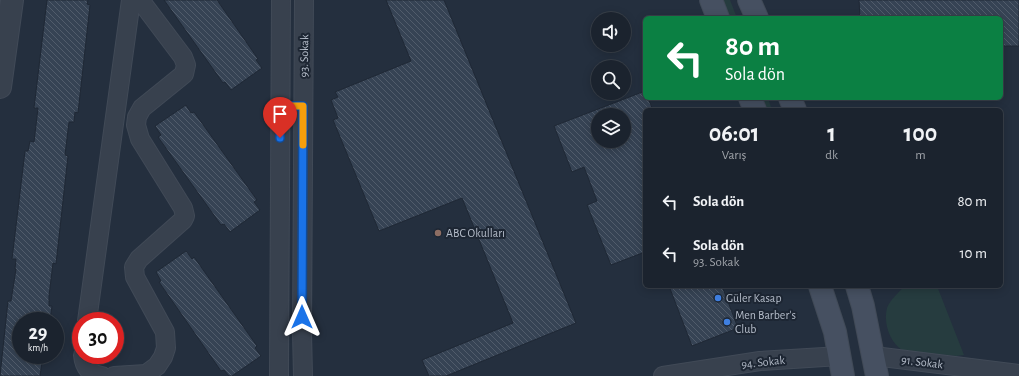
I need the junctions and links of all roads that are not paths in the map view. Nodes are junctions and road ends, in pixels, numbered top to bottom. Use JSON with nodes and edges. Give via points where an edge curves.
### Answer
{"nodes":[{"id":1,"x":12,"y":0,"type":"edge"},
{"id":2,"x":131,"y":0,"type":"edge"},
{"id":3,"x":140,"y":0,"type":"edge"},
{"id":4,"x":281,"y":0,"type":"edge"},
{"id":5,"x":304,"y":0,"type":"edge"},
{"id":6,"x":711,"y":0,"type":"edge"},
{"id":7,"x":749,"y":0,"type":"edge"},
{"id":8,"x":717,"y":16,"type":"edge"},
{"id":9,"x":756,"y":16,"type":"edge"},
{"id":10,"x":0,"y":87,"type":"edge"},
{"id":11,"x":280,"y":106,"type":"junction"},
{"id":12,"x":303,"y":106,"type":"junction"},
{"id":13,"x":858,"y":289,"type":"edge"},
{"id":14,"x":823,"y":293,"type":"edge"},
{"id":15,"x":89,"y":312,"type":"edge"},
{"id":16,"x":868,"y":330,"type":"junction"},
{"id":17,"x":840,"y":356,"type":"edge"},
{"id":18,"x":85,"y":364,"type":"edge"},
{"id":19,"x":875,"y":366,"type":"edge"},
{"id":20,"x":1019,"y":374,"type":"edge"},
{"id":21,"x":102,"y":376,"type":"edge"},
{"id":22,"x":114,"y":376,"type":"edge"},
{"id":23,"x":279,"y":376,"type":"edge"},
{"id":24,"x":303,"y":376,"type":"edge"},
{"id":25,"x":663,"y":376,"type":"edge"}],
"edges":[{"from":1,"to":10,"type":"street"},
{"from":2,"to":15,"type":"street"},
{"from":3,"to":22,"type":"street","via":[[183,57],[186,65],[184,74],[142,108],[136,125],[140,139],[183,208],[184,216],[183,220],[139,259],[134,267],[135,277],[165,332],[166,348],[157,366],[146,374]]},
{"from":4,"to":11,"type":"street","name":"93. Sokak"},
{"from":5,"to":12,"type":"street","name":"93. Sokak"},
{"from":6,"to":8,"type":"main road"},
{"from":7,"to":9,"type":"main road"},
{"from":11,"to":12,"type":"street"},
{"from":11,"to":23,"type":"street","name":"93. Sokak"},
{"from":12,"to":24,"type":"street","name":"93. Sokak"},
{"from":13,"to":14,"type":"main road"},
{"from":13,"to":16,"type":"main road"},
{"from":14,"to":17,"type":"main road"},
{"from":16,"to":17,"type":"main road"},
{"from":16,"to":19,"type":"main road"},
{"from":17,"to":25,"type":"street","name":"94. Sokak","via":[[760,361]]},
{"from":18,"to":21,"type":"street","via":[[89,371]]},
{"from":19,"to":20,"type":"street","name":"91. Sokak"}]}
